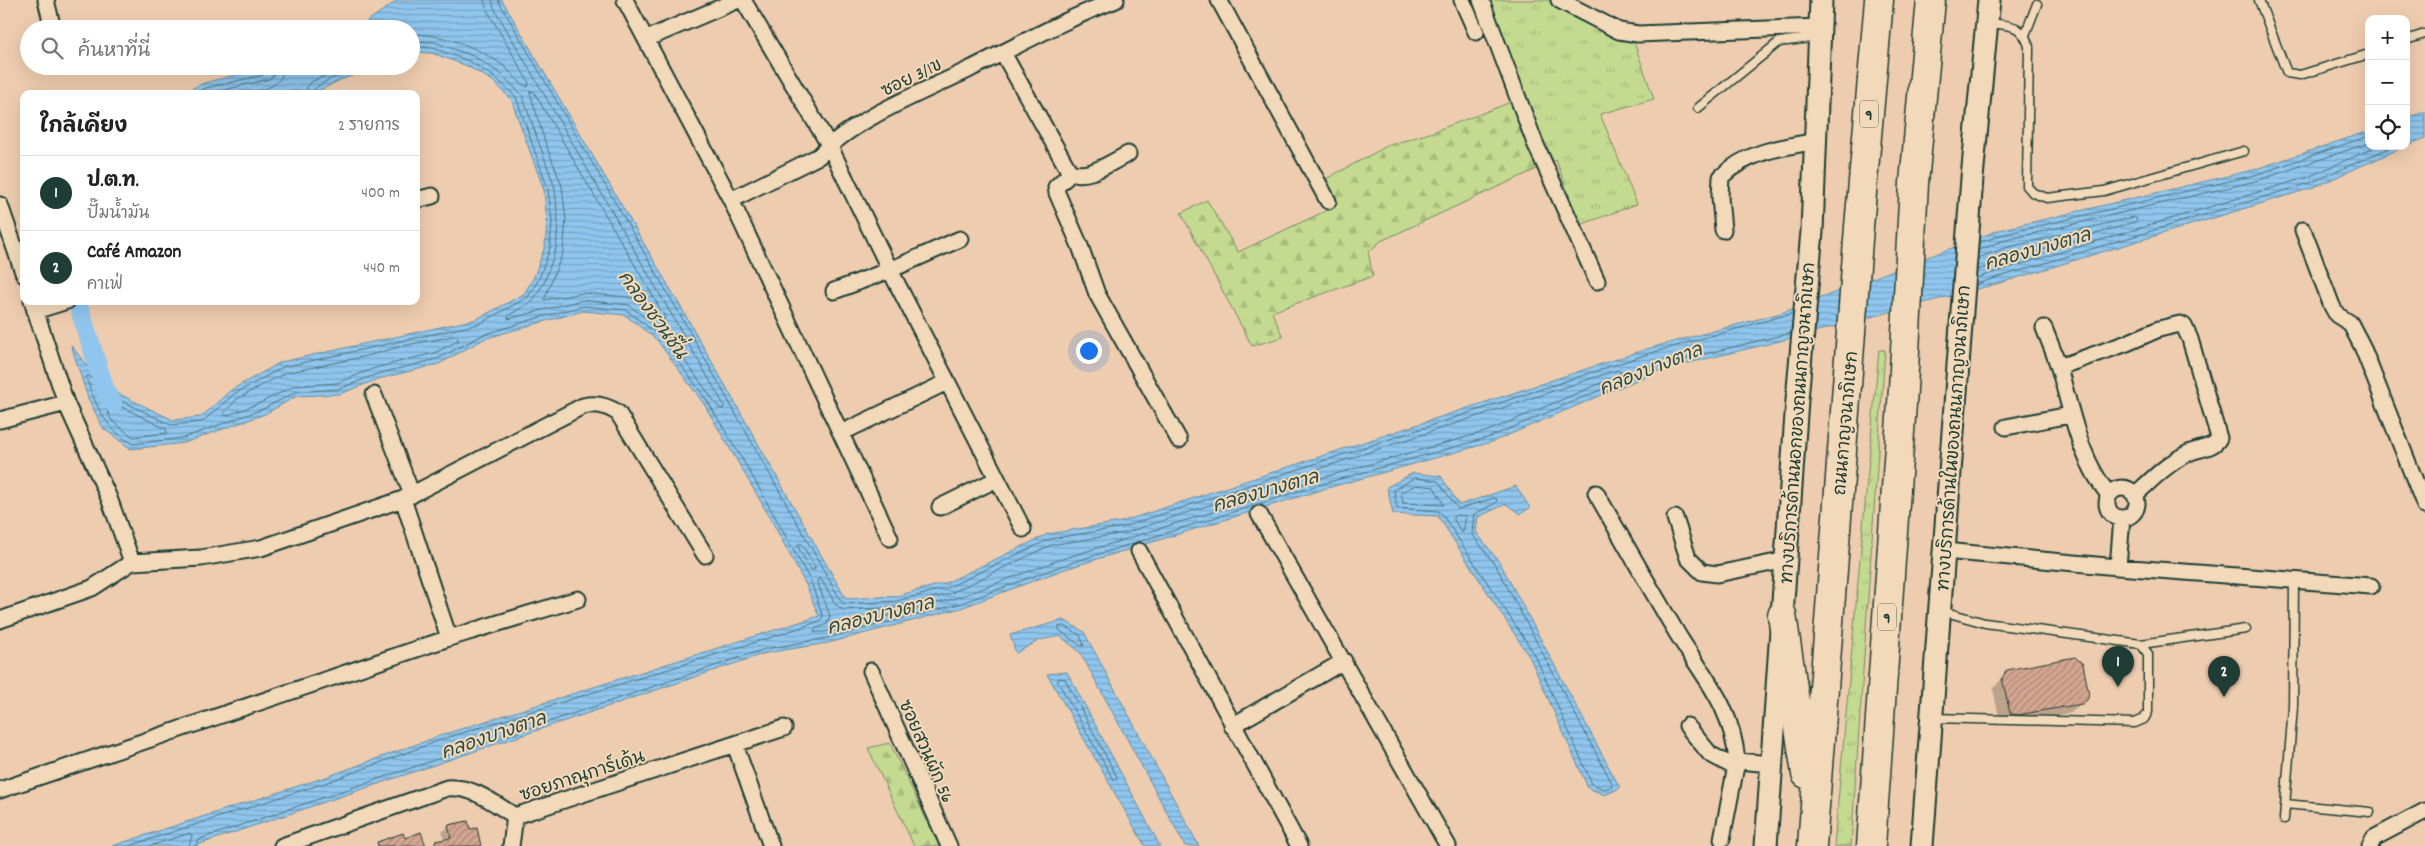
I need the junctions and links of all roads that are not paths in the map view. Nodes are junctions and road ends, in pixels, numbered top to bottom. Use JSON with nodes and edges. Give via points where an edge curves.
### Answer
{"nodes":[{"id":1,"x":46,"y":0,"type":"edge"},
{"id":2,"x":624,"y":0,"type":"edge"},
{"id":3,"x":738,"y":0,"type":"edge"},
{"id":4,"x":743,"y":0,"type":"edge"},
{"id":5,"x":1116,"y":0,"type":"edge"},
{"id":6,"x":1219,"y":0,"type":"edge"},
{"id":7,"x":1462,"y":0,"type":"edge"},
{"id":8,"x":1481,"y":0,"type":"edge"},
{"id":9,"x":1558,"y":0,"type":"edge"},
{"id":10,"x":1822,"y":0,"type":"edge"},
{"id":11,"x":1879,"y":0,"type":"edge"},
{"id":12,"x":1931,"y":0,"type":"edge"},
{"id":13,"x":1989,"y":0,"type":"edge"},
{"id":14,"x":2259,"y":0,"type":"edge"},
{"id":15,"x":2037,"y":4,"type":"dead end"},
{"id":16,"x":51,"y":20,"type":"edge"},
{"id":17,"x":1987,"y":23,"type":"junction"},
{"id":18,"x":1476,"y":32,"type":"dead end"},
{"id":19,"x":1820,"y":32,"type":"junction"},
{"id":20,"x":2425,"y":34,"type":"edge"},
{"id":21,"x":2025,"y":35,"type":"junction"},
{"id":22,"x":646,"y":39,"type":"junction"},
{"id":23,"x":2410,"y":39,"type":"edge"},
{"id":24,"x":1003,"y":53,"type":"junction"},
{"id":25,"x":2365,"y":55,"type":"edge"},
{"id":26,"x":1698,"y":108,"type":"dead end"},
{"id":27,"x":1817,"y":141,"type":"junction"},
{"id":28,"x":829,"y":145,"type":"junction"},
{"id":29,"x":2244,"y":151,"type":"dead end"},
{"id":30,"x":1128,"y":154,"type":"dead end"},
{"id":31,"x":1072,"y":172,"type":"junction"},
{"id":32,"x":432,"y":196,"type":"dead end"},
{"id":33,"x":420,"y":199,"type":"edge"},
{"id":34,"x":731,"y":200,"type":"junction"},
{"id":35,"x":1328,"y":201,"type":"dead end"},
{"id":36,"x":1,"y":209,"type":"edge"},
{"id":37,"x":1724,"y":230,"type":"dead end"},
{"id":38,"x":2302,"y":230,"type":"dead end"},
{"id":39,"x":960,"y":239,"type":"dead end"},
{"id":40,"x":20,"y":264,"type":"edge"},
{"id":41,"x":890,"y":270,"type":"junction"},
{"id":42,"x":1597,"y":281,"type":"dead end"},
{"id":43,"x":834,"y":292,"type":"dead end"},
{"id":44,"x":34,"y":306,"type":"edge"},
{"id":45,"x":2044,"y":328,"type":"dead end"},
{"id":46,"x":2059,"y":367,"type":"junction"},
{"id":47,"x":947,"y":382,"type":"junction"},
{"id":48,"x":374,"y":395,"type":"dead end"},
{"id":49,"x":66,"y":402,"type":"junction"},
{"id":50,"x":2070,"y":415,"type":"junction"},
{"id":51,"x":0,"y":420,"type":"edge"},
{"id":52,"x":2006,"y":427,"type":"dead end"},
{"id":53,"x":841,"y":433,"type":"junction"},
{"id":54,"x":1179,"y":440,"type":"dead end"},
{"id":55,"x":997,"y":479,"type":"junction"},
{"id":56,"x":1596,"y":493,"type":"dead end"},
{"id":57,"x":2109,"y":495,"type":"junction"},
{"id":58,"x":2135,"y":495,"type":"junction"},
{"id":59,"x":407,"y":497,"type":"junction"},
{"id":60,"x":2425,"y":506,"type":"edge"},
{"id":61,"x":940,"y":507,"type":"dead end"},
{"id":62,"x":1259,"y":514,"type":"dead end"},
{"id":63,"x":1675,"y":518,"type":"dead end"},
{"id":64,"x":2122,"y":518,"type":"junction"},
{"id":65,"x":1023,"y":529,"type":"dead end"},
{"id":66,"x":890,"y":538,"type":"dead end"},
{"id":67,"x":1139,"y":551,"type":"dead end"},
{"id":68,"x":1944,"y":551,"type":"junction"},
{"id":69,"x":705,"y":555,"type":"dead end"},
{"id":70,"x":1786,"y":560,"type":"junction"},
{"id":71,"x":132,"y":562,"type":"junction"},
{"id":72,"x":2118,"y":567,"type":"junction"},
{"id":73,"x":2294,"y":580,"type":"junction"},
{"id":74,"x":2371,"y":586,"type":"dead end"},
{"id":75,"x":578,"y":599,"type":"dead end"},
{"id":76,"x":1940,"y":611,"type":"junction"},
{"id":77,"x":1782,"y":615,"type":"junction"},
{"id":78,"x":0,"y":620,"type":"edge"},
{"id":79,"x":2246,"y":628,"type":"dead end"},
{"id":80,"x":449,"y":638,"type":"junction"},
{"id":81,"x":2141,"y":644,"type":"junction"},
{"id":82,"x":1344,"y":662,"type":"junction"},
{"id":83,"x":871,"y":671,"type":"dead end"},
{"id":84,"x":1931,"y":718,"type":"junction"},
{"id":85,"x":1232,"y":726,"type":"junction"},
{"id":86,"x":1687,"y":726,"type":"dead end"},
{"id":87,"x":784,"y":728,"type":"dead end"},
{"id":88,"x":736,"y":745,"type":"junction"},
{"id":89,"x":1736,"y":764,"type":"junction"},
{"id":90,"x":1772,"y":764,"type":"junction"},
{"id":91,"x":0,"y":790,"type":"edge"},
{"id":92,"x":2285,"y":804,"type":"junction"},
{"id":93,"x":2425,"y":811,"type":"edge"},
{"id":94,"x":2370,"y":812,"type":"dead end"},
{"id":95,"x":515,"y":816,"type":"junction"},
{"id":96,"x":2284,"y":819,"type":"dead end"},
{"id":97,"x":1813,"y":835,"type":"edge"},
{"id":98,"x":1722,"y":839,"type":"dead end"},
{"id":99,"x":282,"y":846,"type":"edge"},
{"id":100,"x":511,"y":846,"type":"edge"},
{"id":101,"x":771,"y":846,"type":"edge"},
{"id":102,"x":949,"y":846,"type":"edge"},
{"id":103,"x":1299,"y":846,"type":"edge"},
{"id":104,"x":1448,"y":846,"type":"edge"},
{"id":105,"x":1766,"y":846,"type":"edge"},
{"id":106,"x":1871,"y":846,"type":"edge"},
{"id":107,"x":1922,"y":846,"type":"edge"},
{"id":108,"x":2370,"y":846,"type":"edge"}],
"edges":[{"from":1,"to":16,"type":"street"},
{"from":2,"to":22,"type":"street"},
{"from":3,"to":22,"type":"street"},
{"from":4,"to":28,"type":"street"},
{"from":5,"to":24,"type":"street","name":"ซอย 3/1ข","via":[[1081,13]]},
{"from":6,"to":35,"type":"street"},
{"from":7,"to":18,"type":"street"},
{"from":8,"to":42,"type":"street","via":[[1535,143]]},
{"from":9,"to":19,"type":"street","via":[[1619,31],[1638,34]]},
{"from":10,"to":19,"type":"main road","name":"ทางบริการด้านนอกของถนนกาญจนาภิเษก"},
{"from":11,"to":97,"type":"highway","name":"ถนนกาญจนาภิเษก","number":"9"},
{"from":12,"to":106,"type":"highway","number":"9","via":[[1914,183]]},
{"from":13,"to":17,"type":"main road","name":"ทางบริการด้านในของถนนกาญจนาภิเษก"},
{"from":14,"to":25,"type":"lane","via":[[2287,73],[2300,75]]},
{"from":15,"to":21,"type":"lane"},
{"from":17,"to":21,"type":"lane","via":[[2017,26]]},
{"from":17,"to":68,"type":"main road","name":"ทางบริการด้านในของถนนกาญจนาภิเษก"},
{"from":19,"to":26,"type":"lane","via":[[1779,42]]},
{"from":19,"to":27,"type":"main road","name":"ทางบริการด้านนอกของถนนกาญจนาภิเษก"},
{"from":20,"to":23,"type":"lane"},
{"from":21,"to":29,"type":"lane","via":[[2028,46],[2027,186],[2033,192],[2047,198],[2104,191]]},
{"from":22,"to":34,"type":"street"},
{"from":24,"to":28,"type":"street","name":"ซอย 3/1ข","via":[[881,113]]},
{"from":24,"to":31,"type":"street"},
{"from":27,"to":37,"type":"street","via":[[1757,154],[1721,177]]},
{"from":27,"to":70,"type":"main road","name":"ทางบริการด้านนอกของถนนกาญจนาภิเษก"},
{"from":28,"to":34,"type":"street","name":"ซอย 3/1ข","via":[[819,156]]},
{"from":28,"to":41,"type":"street"},
{"from":30,"to":31,"type":"street","via":[[1085,175]]},
{"from":31,"to":54,"type":"street","via":[[1056,187],[1057,194],[1091,281]]},
{"from":32,"to":33,"type":"street"},
{"from":34,"to":53,"type":"street"},
{"from":36,"to":40,"type":"street"},
{"from":38,"to":60,"type":"street","via":[[2332,306],[2337,315],[2350,323],[2362,346]]},
{"from":39,"to":41,"type":"street"},
{"from":41,"to":43,"type":"street"},
{"from":41,"to":47,"type":"street"},
{"from":44,"to":49,"type":"street"},
{"from":45,"to":46,"type":"street"},
{"from":46,"to":50,"type":"street"},
{"from":46,"to":58,"type":"street","via":[[2159,329],[2184,326],[2219,438],[2214,445],[2173,462]]},
{"from":47,"to":53,"type":"street"},
{"from":47,"to":55,"type":"street"},
{"from":48,"to":59,"type":"street"},
{"from":49,"to":51,"type":"street"},
{"from":49,"to":71,"type":"street","via":[[109,498]]},
{"from":50,"to":52,"type":"street"},
{"from":50,"to":57,"type":"street","via":[[2095,477]]},
{"from":53,"to":66,"type":"street"},
{"from":55,"to":61,"type":"street"},
{"from":55,"to":65,"type":"street"},
{"from":56,"to":89,"type":"street","via":[[1679,636],[1720,698],[1735,741]]},
{"from":57,"to":58,"type":"street","via":[[2122,488]]},
{"from":57,"to":64,"type":"street","via":[[2109,510]]},
{"from":58,"to":64,"type":"street","via":[[2135,510]]},
{"from":59,"to":69,"type":"street","via":[[583,406],[601,405],[618,413]]},
{"from":59,"to":71,"type":"street","via":[[261,548],[201,558]]},
{"from":59,"to":80,"type":"street"},
{"from":62,"to":82,"type":"street"},
{"from":63,"to":70,"type":"street","via":[[1688,558],[1702,572],[1717,574]]},
{"from":64,"to":72,"type":"street"},
{"from":67,"to":85,"type":"street"},
{"from":68,"to":72,"type":"street"},
{"from":68,"to":76,"type":"main road","name":"ทางบริการด้านในของถนนกาญจนาภิเษก"},
{"from":70,"to":77,"type":"main road","name":"ทางบริการด้านนอกของถนนกาญจนาภิเษก"},
{"from":71,"to":78,"type":"street","via":[[92,588]]},
{"from":72,"to":73,"type":"street"},
{"from":73,"to":74,"type":"street"},
{"from":73,"to":92,"type":"lane","via":[[2293,707]]},
{"from":75,"to":80,"type":"street"},
{"from":76,"to":81,"type":"lane","via":[[1985,623]]},
{"from":76,"to":84,"type":"main road","name":"ทางบริการด้านในของถนนกาญจนาภิเษก"},
{"from":77,"to":90,"type":"main road","name":"ทางบริการด้านนอกของถนนกาญจนาภิเษก"},
{"from":77,"to":97,"type":"highway"},
{"from":79,"to":81,"type":"lane"},
{"from":80,"to":91,"type":"street"},
{"from":81,"to":84,"type":"lane","via":[[2148,654],[2148,712],[2135,723]]},
{"from":82,"to":85,"type":"street"},
{"from":82,"to":104,"type":"street"},
{"from":83,"to":102,"type":"street","name":"ซอยสวนผัก 56"},
{"from":84,"to":107,"type":"main road","name":"ทางบริการด้านในของถนนกาญจนาภิเษก"},
{"from":85,"to":103,"type":"street"},
{"from":86,"to":89,"type":"street","via":[[1710,754],[1718,760]]},
{"from":87,"to":88,"type":"street","name":"ซอยภาณุการ์เด้น"},
{"from":88,"to":95,"type":"street","name":"ซอยภาณุการ์เด้น"},
{"from":88,"to":101,"type":"street"},
{"from":89,"to":90,"type":"street"},
{"from":89,"to":98,"type":"street"},
{"from":90,"to":105,"type":"main road","name":"ทางบริการด้านนอกของถนนกาญจนาภิเษก"},
{"from":92,"to":94,"type":"lane"},
{"from":92,"to":96,"type":"lane"},
{"from":93,"to":108,"type":"street","via":[[2374,838]]},
{"from":95,"to":99,"type":"street","name":"ซอยภาณุการ์เด้น","via":[[472,790],[447,788]]},
{"from":95,"to":100,"type":"street"}]}
